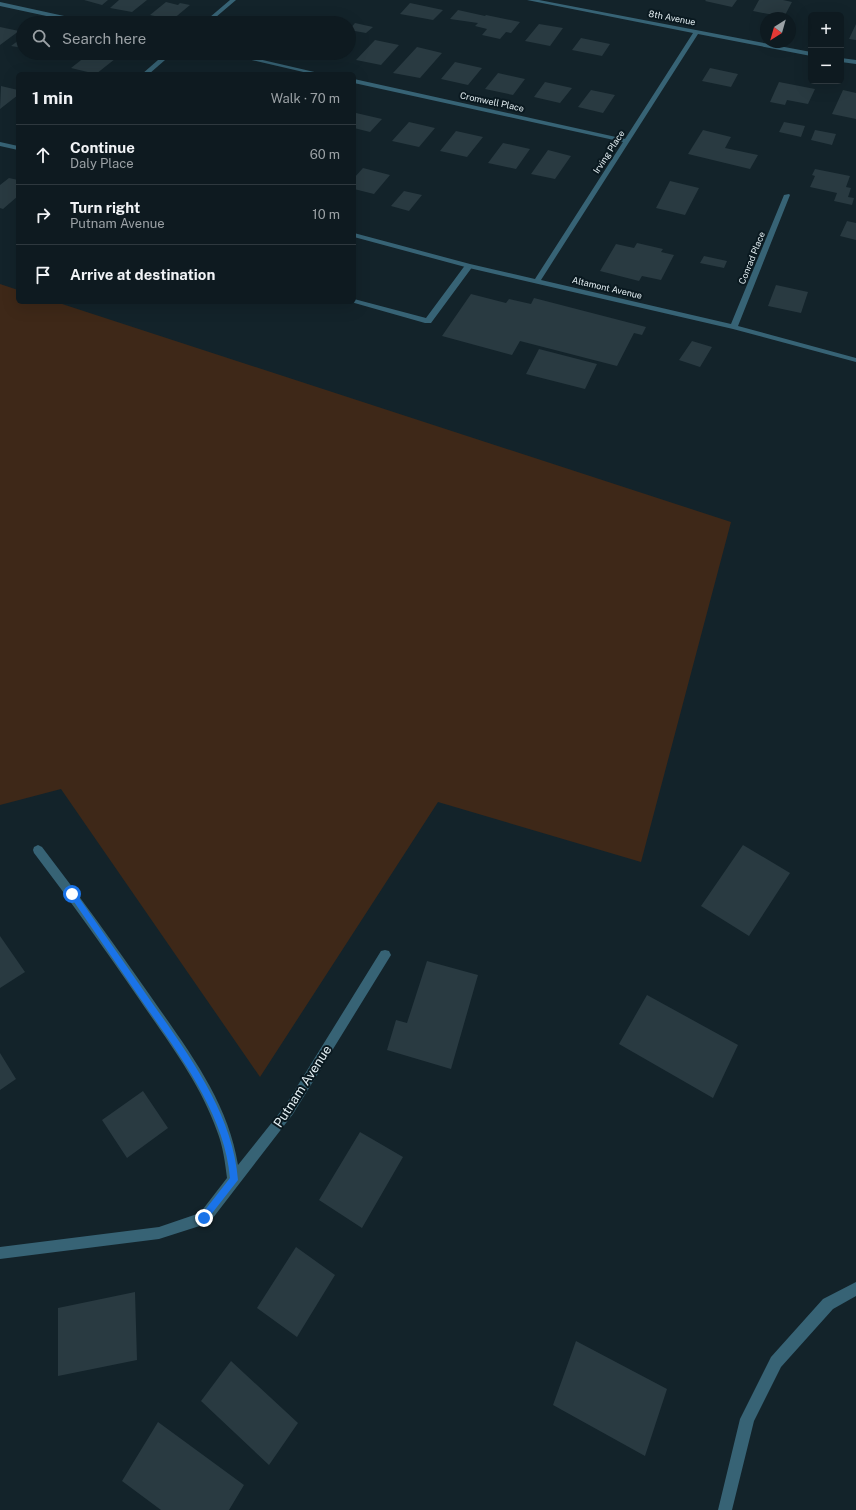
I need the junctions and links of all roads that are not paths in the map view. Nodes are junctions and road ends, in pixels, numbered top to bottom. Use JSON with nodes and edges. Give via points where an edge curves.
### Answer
{"nodes":[{"id":1,"x":233,"y":0,"type":"edge"},
{"id":2,"x":530,"y":0,"type":"edge"},
{"id":3,"x":0,"y":4,"type":"edge"},
{"id":4,"x":56,"y":16,"type":"edge"},
{"id":5,"x":214,"y":16,"type":"edge"},
{"id":6,"x":696,"y":32,"type":"junction"},
{"id":7,"x":808,"y":53,"type":"edge"},
{"id":8,"x":162,"y":60,"type":"edge"},
{"id":9,"x":256,"y":60,"type":"edge"},
{"id":10,"x":844,"y":60,"type":"edge"},
{"id":11,"x":856,"y":62,"type":"edge"},
{"id":12,"x":147,"y":72,"type":"edge"},
{"id":13,"x":311,"y":72,"type":"edge"},
{"id":14,"x":356,"y":81,"type":"edge"},
{"id":15,"x":627,"y":141,"type":"junction"},
{"id":16,"x":0,"y":144,"type":"edge"},
{"id":17,"x":16,"y":148,"type":"edge"},
{"id":18,"x":787,"y":195,"type":"dead end"},
{"id":19,"x":356,"y":236,"type":"edge"},
{"id":20,"x":469,"y":266,"type":"junction"},
{"id":21,"x":537,"y":281,"type":"junction"},
{"id":22,"x":356,"y":302,"type":"edge"},
{"id":23,"x":734,"y":327,"type":"junction"},
{"id":24,"x":856,"y":360,"type":"edge"},
{"id":25,"x":38,"y":850,"type":"dead end"},
{"id":26,"x":386,"y":955,"type":"dead end"},
{"id":27,"x":234,"y":1180,"type":"junction"},
{"id":28,"x":0,"y":1253,"type":"edge"},
{"id":29,"x":856,"y":1289,"type":"edge"},
{"id":30,"x":724,"y":1510,"type":"edge"}],
"edges":[{"from":1,"to":5,"type":"street"},
{"from":2,"to":6,"type":"street","name":"8th Avenue"},
{"from":3,"to":4,"type":"street"},
{"from":6,"to":7,"type":"street","name":"8th Avenue"},
{"from":6,"to":15,"type":"street","name":"Irving Place"},
{"from":8,"to":12,"type":"street"},
{"from":9,"to":13,"type":"street"},
{"from":10,"to":11,"type":"street"},
{"from":14,"to":15,"type":"street","name":"Cromwell Place"},
{"from":15,"to":21,"type":"street","name":"Irving Place"},
{"from":16,"to":17,"type":"street"},
{"from":18,"to":23,"type":"street","name":"Conrad Place"},
{"from":19,"to":20,"type":"street","name":"Altamont Avenue"},
{"from":20,"to":21,"type":"street","name":"Altamont Avenue"},
{"from":20,"to":22,"type":"street","via":[[428,321]]},
{"from":21,"to":23,"type":"street","name":"Altamont Avenue"},
{"from":23,"to":24,"type":"street","name":"Altamont Avenue"},
{"from":25,"to":27,"type":"street","via":[[114,953],[192,1070],[218,1114],[232,1160]]},
{"from":26,"to":27,"type":"street","name":"Putnam Avenue","via":[[289,1110]]},
{"from":27,"to":28,"type":"street","name":"Putnam Avenue","via":[[204,1218],[159,1233]]},
{"from":29,"to":30,"type":"street","via":[[828,1304],[776,1362],[747,1420]]}]}
